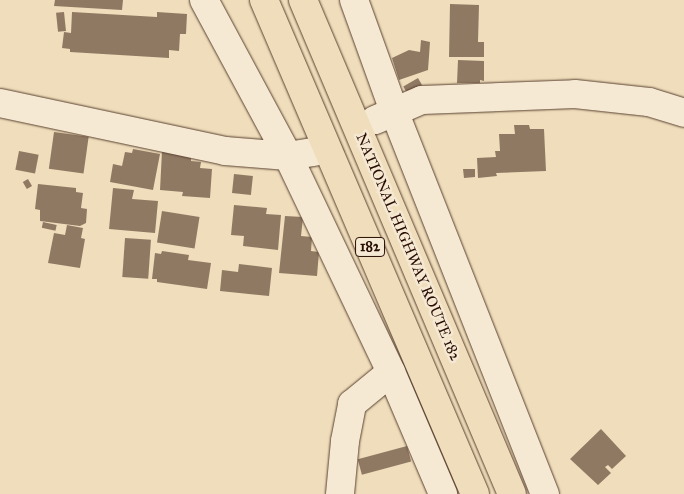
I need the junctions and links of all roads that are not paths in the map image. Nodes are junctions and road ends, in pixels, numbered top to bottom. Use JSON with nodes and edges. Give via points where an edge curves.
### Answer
{"nodes":[{"id":1,"x":204,"y":0,"type":"edge"},
{"id":2,"x":264,"y":0,"type":"edge"},
{"id":3,"x":303,"y":0,"type":"edge"},
{"id":4,"x":354,"y":0,"type":"edge"},
{"id":5,"x":0,"y":102,"type":"edge"},
{"id":6,"x":684,"y":113,"type":"edge"},
{"id":7,"x":385,"y":116,"type":"junction"},
{"id":8,"x":301,"y":154,"type":"junction"},
{"id":9,"x":391,"y":372,"type":"junction"},
{"id":10,"x":340,"y":494,"type":"edge"},
{"id":11,"x":443,"y":494,"type":"edge"},
{"id":12,"x":475,"y":494,"type":"edge"},
{"id":13,"x":512,"y":494,"type":"edge"},
{"id":14,"x":545,"y":494,"type":"edge"}],
"edges":[{"from":1,"to":8,"type":"street"},
{"from":2,"to":12,"type":"highway","number":"182"},
{"from":3,"to":13,"type":"highway","name":"NATIONAL HIGHWAY ROUTE 182","number":"182"},
{"from":4,"to":7,"type":"street"},
{"from":5,"to":8,"type":"street","via":[[225,151]]},
{"from":6,"to":7,"type":"street","via":[[649,102],[575,94],[422,100]]},
{"from":7,"to":14,"type":"street"},
{"from":8,"to":9,"type":"street"},
{"from":9,"to":10,"type":"street","via":[[352,404]]},
{"from":9,"to":11,"type":"street"}]}
